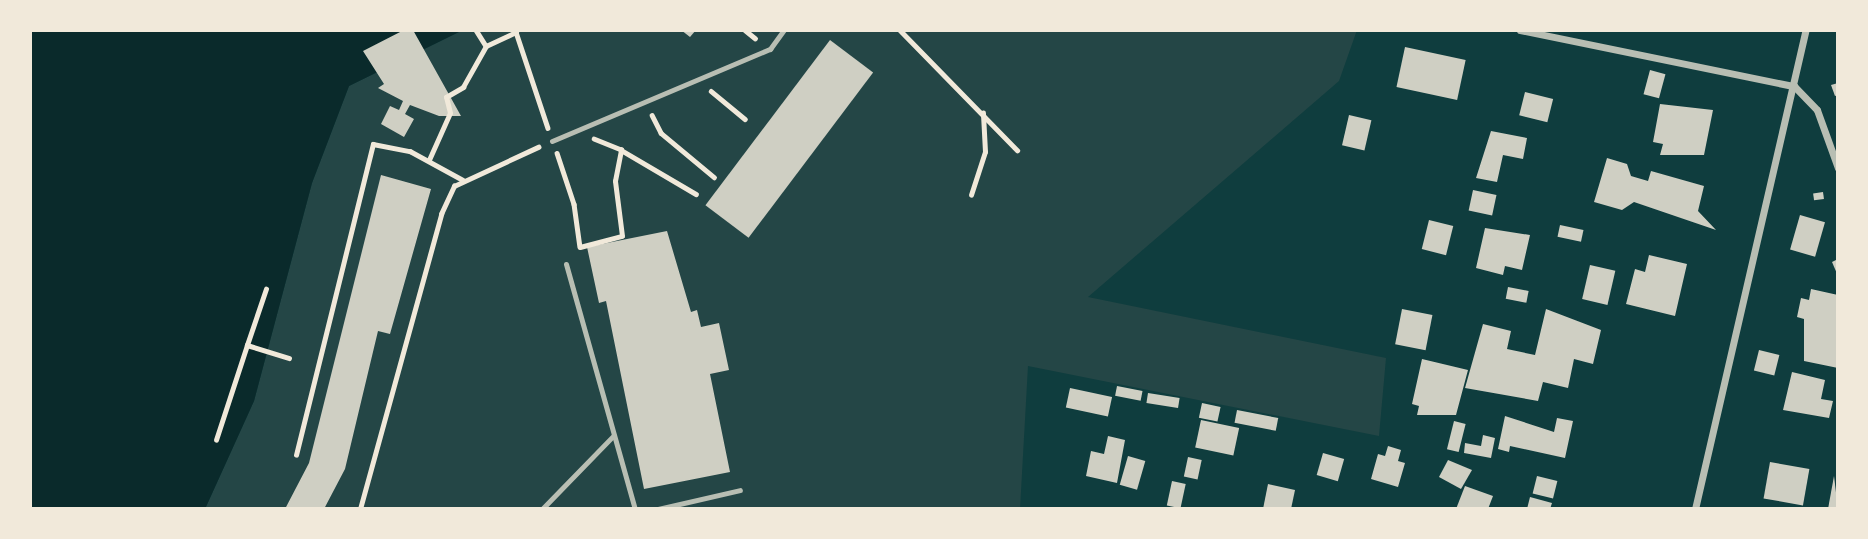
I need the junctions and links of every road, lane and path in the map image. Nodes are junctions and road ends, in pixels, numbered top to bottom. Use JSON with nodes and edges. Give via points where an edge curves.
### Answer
{"nodes":[{"id":1,"x":476,"y":30,"type":"edge"},
{"id":2,"x":784,"y":30,"type":"edge"},
{"id":3,"x":900,"y":30,"type":"edge"},
{"id":4,"x":1520,"y":30,"type":"edge"},
{"id":5,"x":1806,"y":30,"type":"edge"},
{"id":6,"x":518,"y":31,"type":"edge"},
{"id":7,"x":486,"y":46,"type":"junction"},
{"id":8,"x":697,"y":79,"type":"junction"},
{"id":9,"x":1794,"y":86,"type":"junction"},
{"id":10,"x":645,"y":102,"type":"junction"},
{"id":11,"x":982,"y":113,"type":"junction"},
{"id":12,"x":745,"y":119,"type":"dead end"},
{"id":13,"x":584,"y":128,"type":"junction"},
{"id":14,"x":552,"y":141,"type":"junction"},
{"id":15,"x":621,"y":150,"type":"junction"},
{"id":16,"x":1017,"y":150,"type":"dead end"},
{"id":17,"x":429,"y":160,"type":"junction"},
{"id":18,"x":1838,"y":168,"type":"edge"},
{"id":19,"x":713,"y":177,"type":"dead end"},
{"id":20,"x":463,"y":181,"type":"junction"},
{"id":21,"x":696,"y":194,"type":"dead end"},
{"id":22,"x":971,"y":195,"type":"dead end"},
{"id":23,"x":580,"y":247,"type":"junction"},
{"id":24,"x":565,"y":264,"type":"joint"},
{"id":25,"x":266,"y":289,"type":"dead end"},
{"id":26,"x":247,"y":345,"type":"junction"},
{"id":27,"x":289,"y":358,"type":"dead end"},
{"id":28,"x":613,"y":436,"type":"junction"},
{"id":29,"x":216,"y":440,"type":"dead end"},
{"id":30,"x":296,"y":455,"type":"dead end"},
{"id":31,"x":740,"y":490,"type":"dead end"},
{"id":32,"x":360,"y":509,"type":"edge"},
{"id":33,"x":542,"y":509,"type":"edge"},
{"id":34,"x":635,"y":509,"type":"edge"},
{"id":35,"x":658,"y":509,"type":"edge"},
{"id":36,"x":1695,"y":509,"type":"edge"}],
"edges":[{"from":1,"to":7,"type":"path"},
{"from":2,"to":8,"type":"lane","via":[[769,49]]},
{"from":3,"to":11,"type":"path"},
{"from":4,"to":9,"type":"street"},
{"from":5,"to":9,"type":"street"},
{"from":6,"to":7,"type":"path"},
{"from":6,"to":14,"type":"path"},
{"from":7,"to":17,"type":"path","via":[[463,87],[446,97],[450,113]]},
{"from":8,"to":10,"type":"lane"},
{"from":8,"to":12,"type":"path"},
{"from":9,"to":18,"type":"street","via":[[1817,110]]},
{"from":9,"to":36,"type":"street"},
{"from":10,"to":13,"type":"lane"},
{"from":10,"to":19,"type":"path","via":[[661,133]]},
{"from":11,"to":16,"type":"path"},
{"from":11,"to":22,"type":"path","via":[[985,152]]},
{"from":13,"to":14,"type":"lane"},
{"from":13,"to":15,"type":"path","via":[[598,144]]},
{"from":14,"to":20,"type":"path"},
{"from":14,"to":23,"type":"path","via":[[574,204]]},
{"from":15,"to":21,"type":"path"},
{"from":15,"to":23,"type":"path","via":[[615,181],[622,236]]},
{"from":17,"to":20,"type":"path"},
{"from":17,"to":30,"type":"path","via":[[373,144]]},
{"from":20,"to":32,"type":"path","via":[[441,214]]},
{"from":23,"to":24,"type":"path"},
{"from":24,"to":28,"type":"lane"},
{"from":25,"to":26,"type":"path"},
{"from":26,"to":27,"type":"path"},
{"from":26,"to":29,"type":"path"},
{"from":28,"to":33,"type":"lane"},
{"from":28,"to":34,"type":"lane"},
{"from":31,"to":35,"type":"lane"}]}
